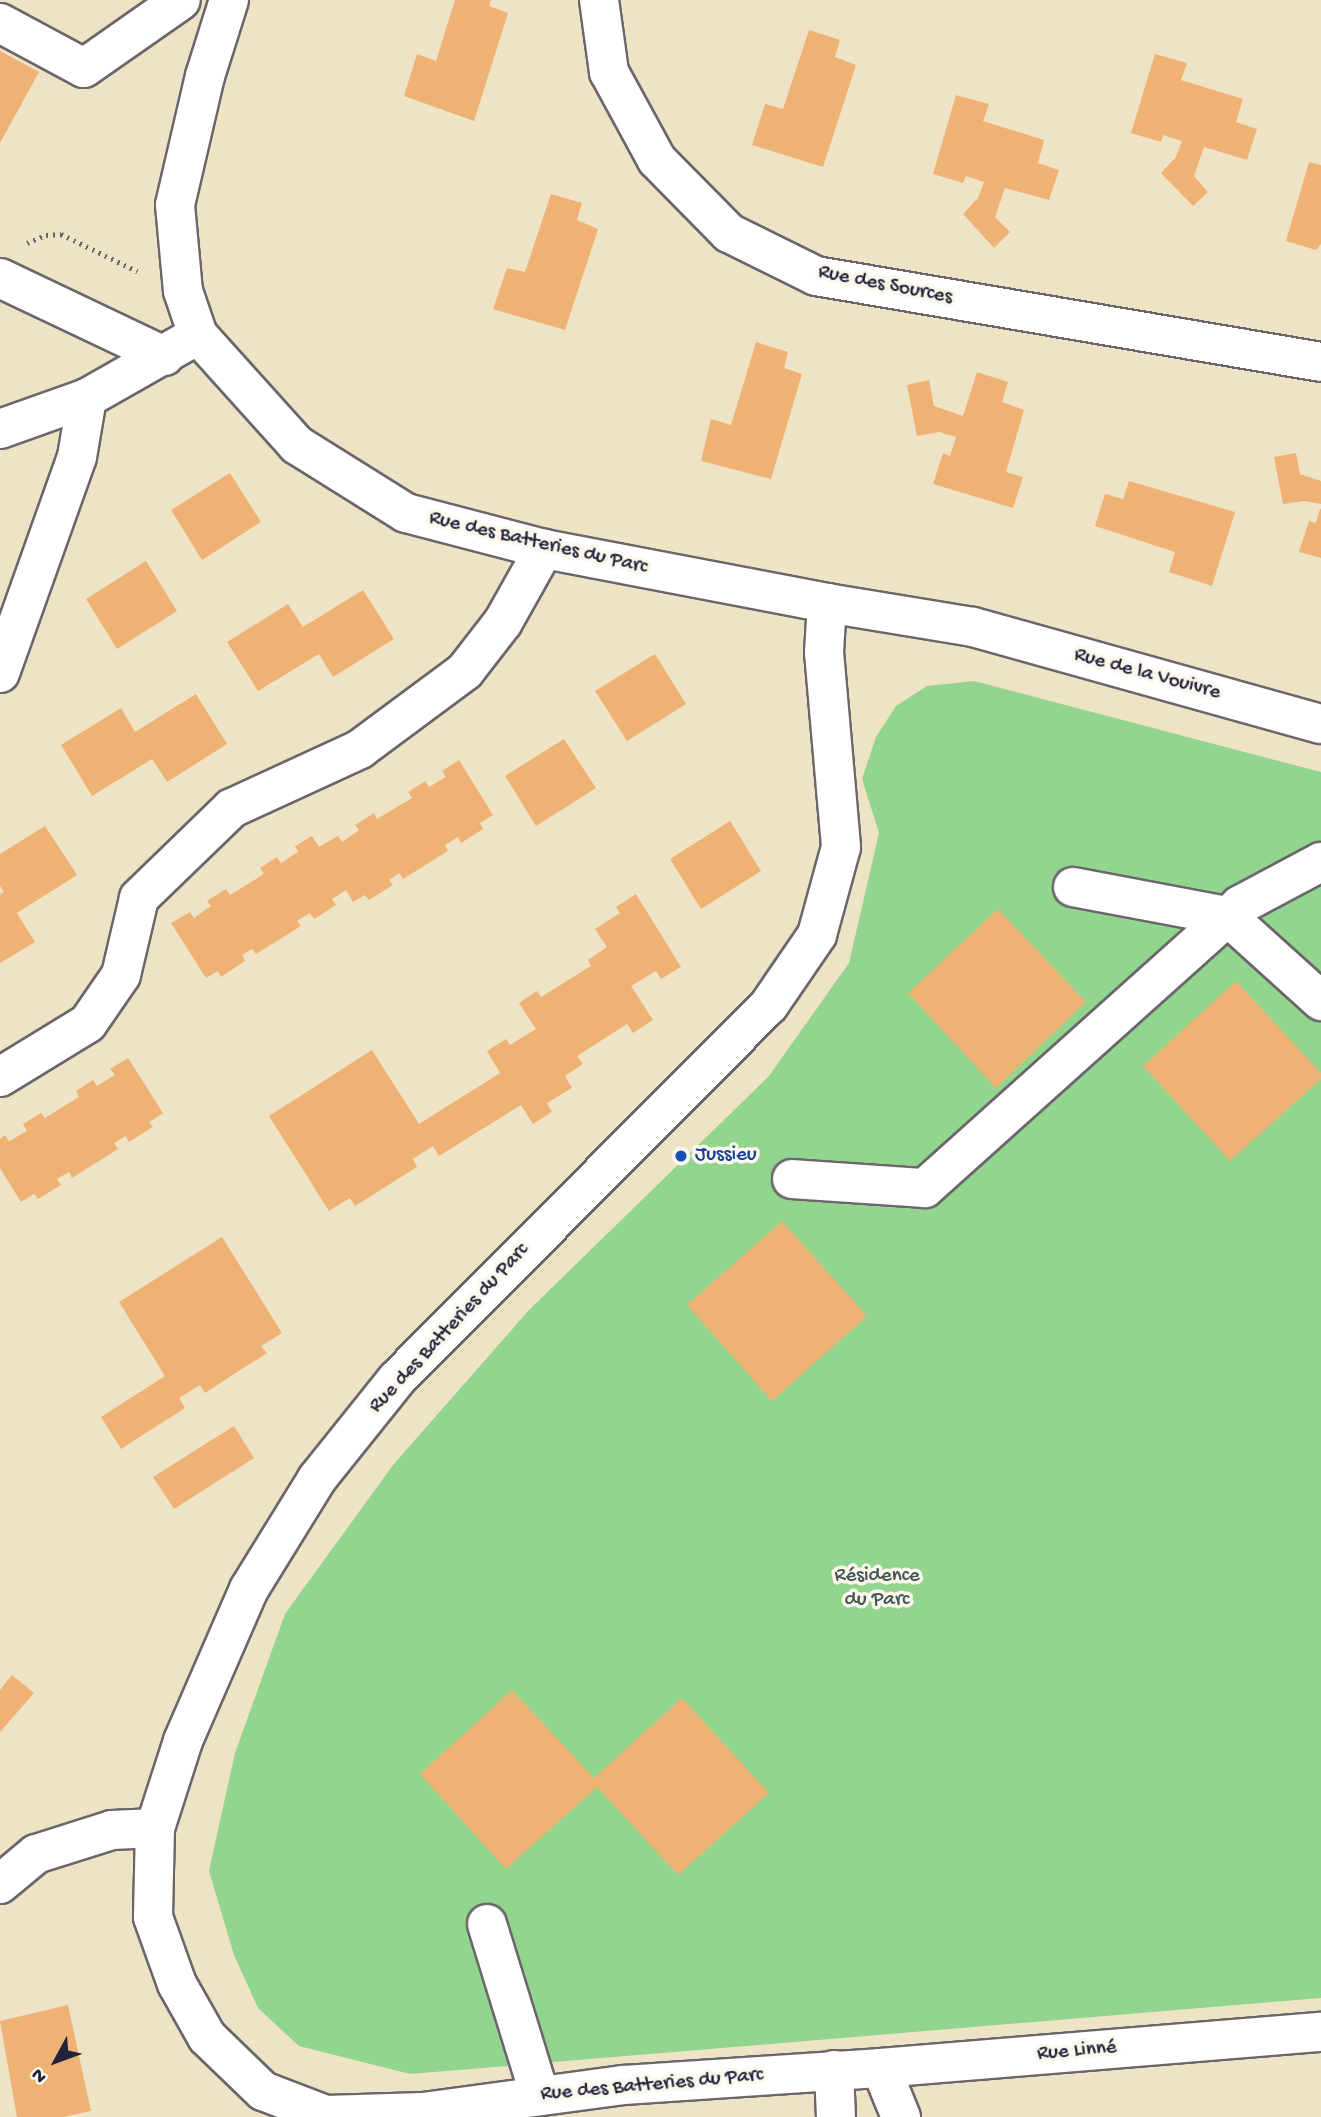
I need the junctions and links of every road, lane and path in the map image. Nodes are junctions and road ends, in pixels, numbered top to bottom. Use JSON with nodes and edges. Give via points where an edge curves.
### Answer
{"nodes":[{"id":1,"x":181,"y":0,"type":"edge"},
{"id":2,"x":229,"y":0,"type":"edge"},
{"id":3,"x":599,"y":0,"type":"edge"},
{"id":4,"x":0,"y":23,"type":"edge"},
{"id":5,"x":8,"y":263,"type":"edge"},
{"id":6,"x":183,"y":291,"type":"junction"},
{"id":7,"x":198,"y":335,"type":"junction"},
{"id":8,"x":164,"y":356,"type":"junction"},
{"id":9,"x":1321,"y":362,"type":"edge"},
{"id":10,"x":0,"y":396,"type":"edge"},
{"id":11,"x":87,"y":398,"type":"junction"},
{"id":12,"x":40,"y":414,"type":"junction"},
{"id":13,"x":0,"y":429,"type":"edge"},
{"id":14,"x":544,"y":549,"type":"junction"},
{"id":15,"x":827,"y":604,"type":"junction"},
{"id":16,"x":973,"y":627,"type":"joint"},
{"id":17,"x":0,"y":673,"type":"edge"},
{"id":18,"x":1321,"y":724,"type":"edge"},
{"id":19,"x":1321,"y":862,"type":"edge"},
{"id":20,"x":1073,"y":887,"type":"dead end"},
{"id":21,"x":1227,"y":916,"type":"junction"},
{"id":22,"x":1321,"y":1001,"type":"edge"},
{"id":23,"x":0,"y":1077,"type":"edge"},
{"id":24,"x":792,"y":1179,"type":"dead end"},
{"id":25,"x":155,"y":1828,"type":"junction"},
{"id":26,"x":0,"y":1884,"type":"edge"},
{"id":27,"x":487,"y":1924,"type":"dead end"},
{"id":28,"x":1321,"y":2032,"type":"edge"},
{"id":29,"x":881,"y":2068,"type":"junction"},
{"id":30,"x":834,"y":2070,"type":"junction"},
{"id":31,"x":540,"y":2096,"type":"junction"},
{"id":32,"x":836,"y":2117,"type":"edge"},
{"id":33,"x":901,"y":2117,"type":"edge"}],
"edges":[{"from":1,"to":4,"type":"street","via":[[84,68]]},
{"from":2,"to":6,"type":"street","name":"Rue des Batteries du Parc","via":[[174,205]]},
{"from":3,"to":9,"type":"street","name":"Rue des Sources","via":[[609,72],[657,160],[729,233],[816,276]]},
{"from":5,"to":6,"type":"path","via":[[46,235],[61,234]]},
{"from":5,"to":8,"type":"street"},
{"from":6,"to":7,"type":"street","name":"Rue des Batteries du Parc"},
{"from":7,"to":8,"type":"street"},
{"from":7,"to":14,"type":"street","name":"Rue des Batteries du Parc","via":[[297,445],[406,513]]},
{"from":8,"to":11,"type":"street"},
{"from":10,"to":12,"type":"street"},
{"from":11,"to":12,"type":"street"},
{"from":11,"to":17,"type":"street","via":[[77,457]]},
{"from":12,"to":13,"type":"street"},
{"from":14,"to":15,"type":"street","name":"Rue des Batteries du Parc"},
{"from":14,"to":23,"type":"street","via":[[503,622],[464,671],[359,750],[232,808],[139,898],[121,975],[88,1023]]},
{"from":15,"to":16,"type":"street","name":"Rue des Batteries du Parc"},
{"from":15,"to":25,"type":"street","name":"Rue des Batteries du Parc","via":[[824,652],[841,847],[817,935],[769,1005],[397,1379],[317,1479],[249,1589],[183,1741]]},
{"from":16,"to":18,"type":"street","name":"Rue de la Vouivre"},
{"from":19,"to":21,"type":"street"},
{"from":20,"to":21,"type":"street"},
{"from":21,"to":22,"type":"street"},
{"from":21,"to":24,"type":"street","via":[[925,1188]]},
{"from":25,"to":26,"type":"street","via":[[112,1830],[36,1854]]},
{"from":25,"to":31,"type":"street","name":"Rue des Batteries du Parc","via":[[153,1917],[177,1984],[208,2037],[263,2091],[326,2115],[423,2112]]},
{"from":27,"to":31,"type":"street"},
{"from":28,"to":29,"type":"street","name":"Rue Linné"},
{"from":29,"to":30,"type":"street","name":"Rue Linné"},
{"from":29,"to":33,"type":"street"},
{"from":30,"to":31,"type":"street","name":"Rue des Batteries du Parc","via":[[624,2085]]},
{"from":30,"to":32,"type":"street"}]}
